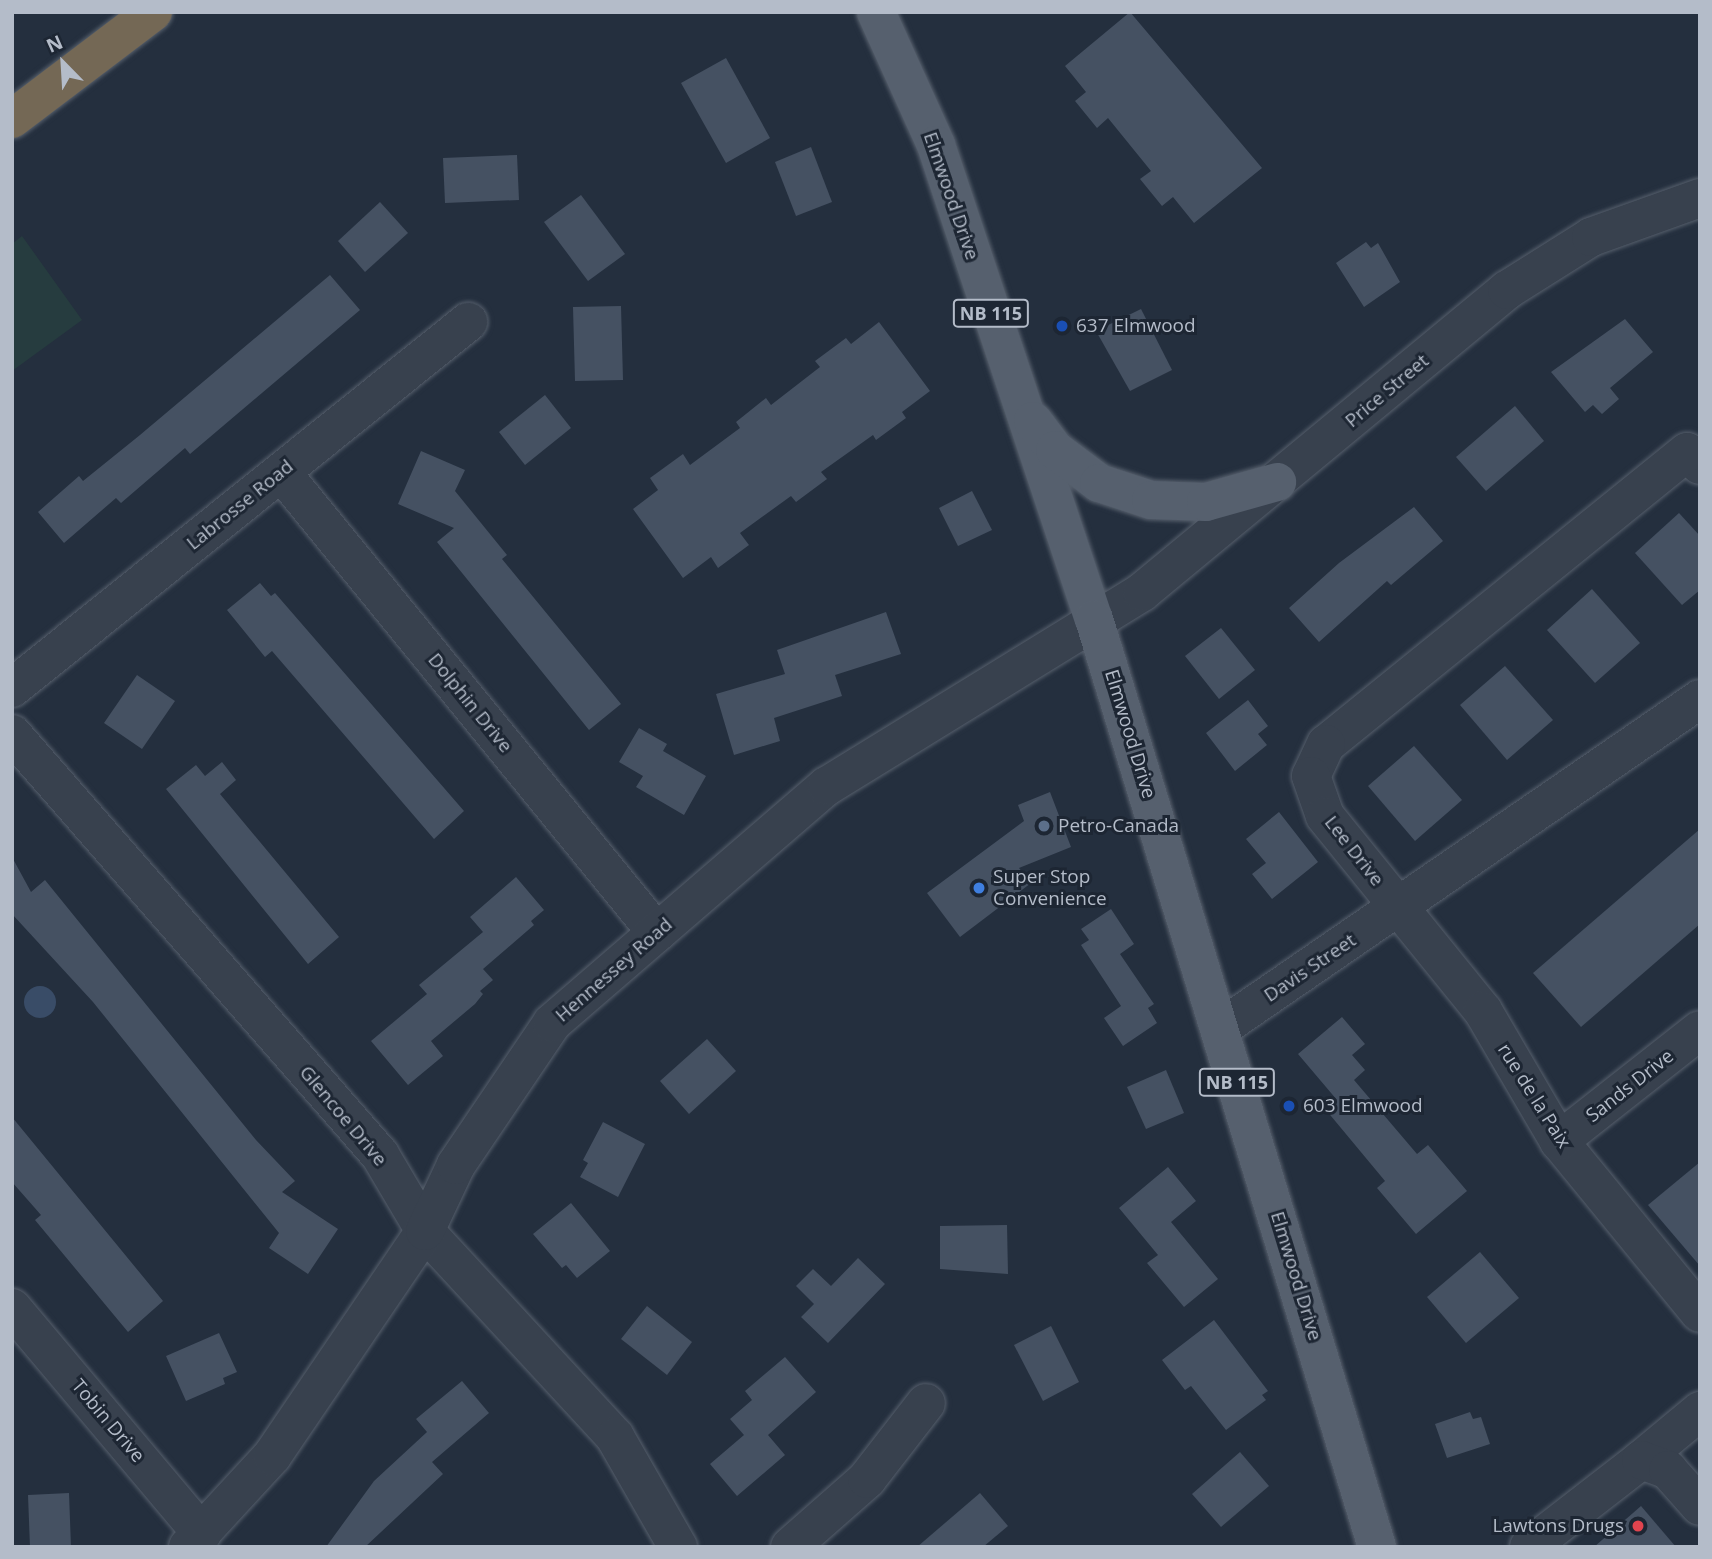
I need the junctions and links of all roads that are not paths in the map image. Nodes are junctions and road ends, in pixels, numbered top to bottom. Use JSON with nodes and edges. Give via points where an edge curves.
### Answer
{"nodes":[{"id":1,"x":153,"y":12,"type":"edge"},
{"id":2,"x":876,"y":12,"type":"edge"},
{"id":3,"x":12,"y":119,"type":"edge"},
{"id":4,"x":1700,"y":198,"type":"edge"},
{"id":5,"x":468,"y":322,"type":"dead end"},
{"id":6,"x":1021,"y":405,"type":"junction"},
{"id":7,"x":1700,"y":465,"type":"edge"},
{"id":8,"x":282,"y":473,"type":"junction"},
{"id":9,"x":1277,"y":482,"type":"junction"},
{"id":10,"x":1094,"y":619,"type":"junction"},
{"id":11,"x":12,"y":688,"type":"edge"},
{"id":12,"x":1700,"y":699,"type":"edge"},
{"id":13,"x":12,"y":734,"type":"edge"},
{"id":14,"x":1399,"y":908,"type":"junction"},
{"id":15,"x":657,"y":933,"type":"junction"},
{"id":16,"x":1221,"y":1028,"type":"junction"},
{"id":17,"x":1700,"y":1030,"type":"edge"},
{"id":18,"x":1559,"y":1141,"type":"junction"},
{"id":19,"x":425,"y":1231,"type":"junction"},
{"id":20,"x":12,"y":1308,"type":"edge"},
{"id":21,"x":1700,"y":1313,"type":"edge"},
{"id":22,"x":926,"y":1403,"type":"dead end"},
{"id":23,"x":1700,"y":1411,"type":"edge"},
{"id":24,"x":1641,"y":1460,"type":"junction"},
{"id":25,"x":1700,"y":1506,"type":"edge"},
{"id":26,"x":195,"y":1541,"type":"edge"},
{"id":27,"x":678,"y":1547,"type":"edge"},
{"id":28,"x":790,"y":1547,"type":"edge"},
{"id":29,"x":1377,"y":1547,"type":"edge"},
{"id":30,"x":1529,"y":1547,"type":"edge"}],
"edges":[{"from":1,"to":3,"type":"highway"},
{"from":2,"to":6,"type":"main road","name":"Elmwood Drive","number":"NB 115","via":[[936,145]]},
{"from":4,"to":9,"type":"street","name":"Price Street","via":[[1591,237],[1507,290]]},
{"from":5,"to":8,"type":"street","name":"Labrosse Road"},
{"from":6,"to":9,"type":"main road","via":[[1055,450],[1099,482],[1151,500],[1206,502]]},
{"from":6,"to":10,"type":"main road","name":"Elmwood Drive","number":"NB 115"},
{"from":7,"to":14,"type":"street","name":"Lee Drive","via":[[1687,452],[1326,744],[1311,776],[1325,816]]},
{"from":8,"to":11,"type":"street","name":"Labrosse Road"},
{"from":8,"to":15,"type":"street","name":"Dolphin Drive"},
{"from":9,"to":10,"type":"street","name":"Price Street","via":[[1142,592]]},
{"from":10,"to":15,"type":"street","name":"Hennessey Road","via":[[827,786]]},
{"from":10,"to":16,"type":"main road","name":"Elmwood Drive","number":"NB 115"},
{"from":12,"to":14,"type":"street"},
{"from":13,"to":19,"type":"street","name":"Glencoe Drive","via":[[380,1155]]},
{"from":14,"to":16,"type":"street","name":"Davis Street"},
{"from":14,"to":18,"type":"street","name":"rue de la Paix","via":[[1483,1011]]},
{"from":15,"to":19,"type":"street","name":"Hennessey Road","via":[[552,1023],[456,1165]]},
{"from":16,"to":29,"type":"main road","name":"Elmwood Drive","number":"NB 115"},
{"from":17,"to":18,"type":"street","name":"Sands Drive"},
{"from":18,"to":21,"type":"street","name":"rue de la Paix"},
{"from":19,"to":26,"type":"street","name":"Hennessey Road","via":[[272,1456]]},
{"from":19,"to":27,"type":"street","name":"Glencoe Drive","via":[[615,1437]]},
{"from":20,"to":26,"type":"street","name":"Tobin Drive"},
{"from":22,"to":28,"type":"street","via":[[867,1479]]},
{"from":23,"to":24,"type":"street"},
{"from":24,"to":25,"type":"street","via":[[1668,1470]]},
{"from":24,"to":30,"type":"street"}]}
